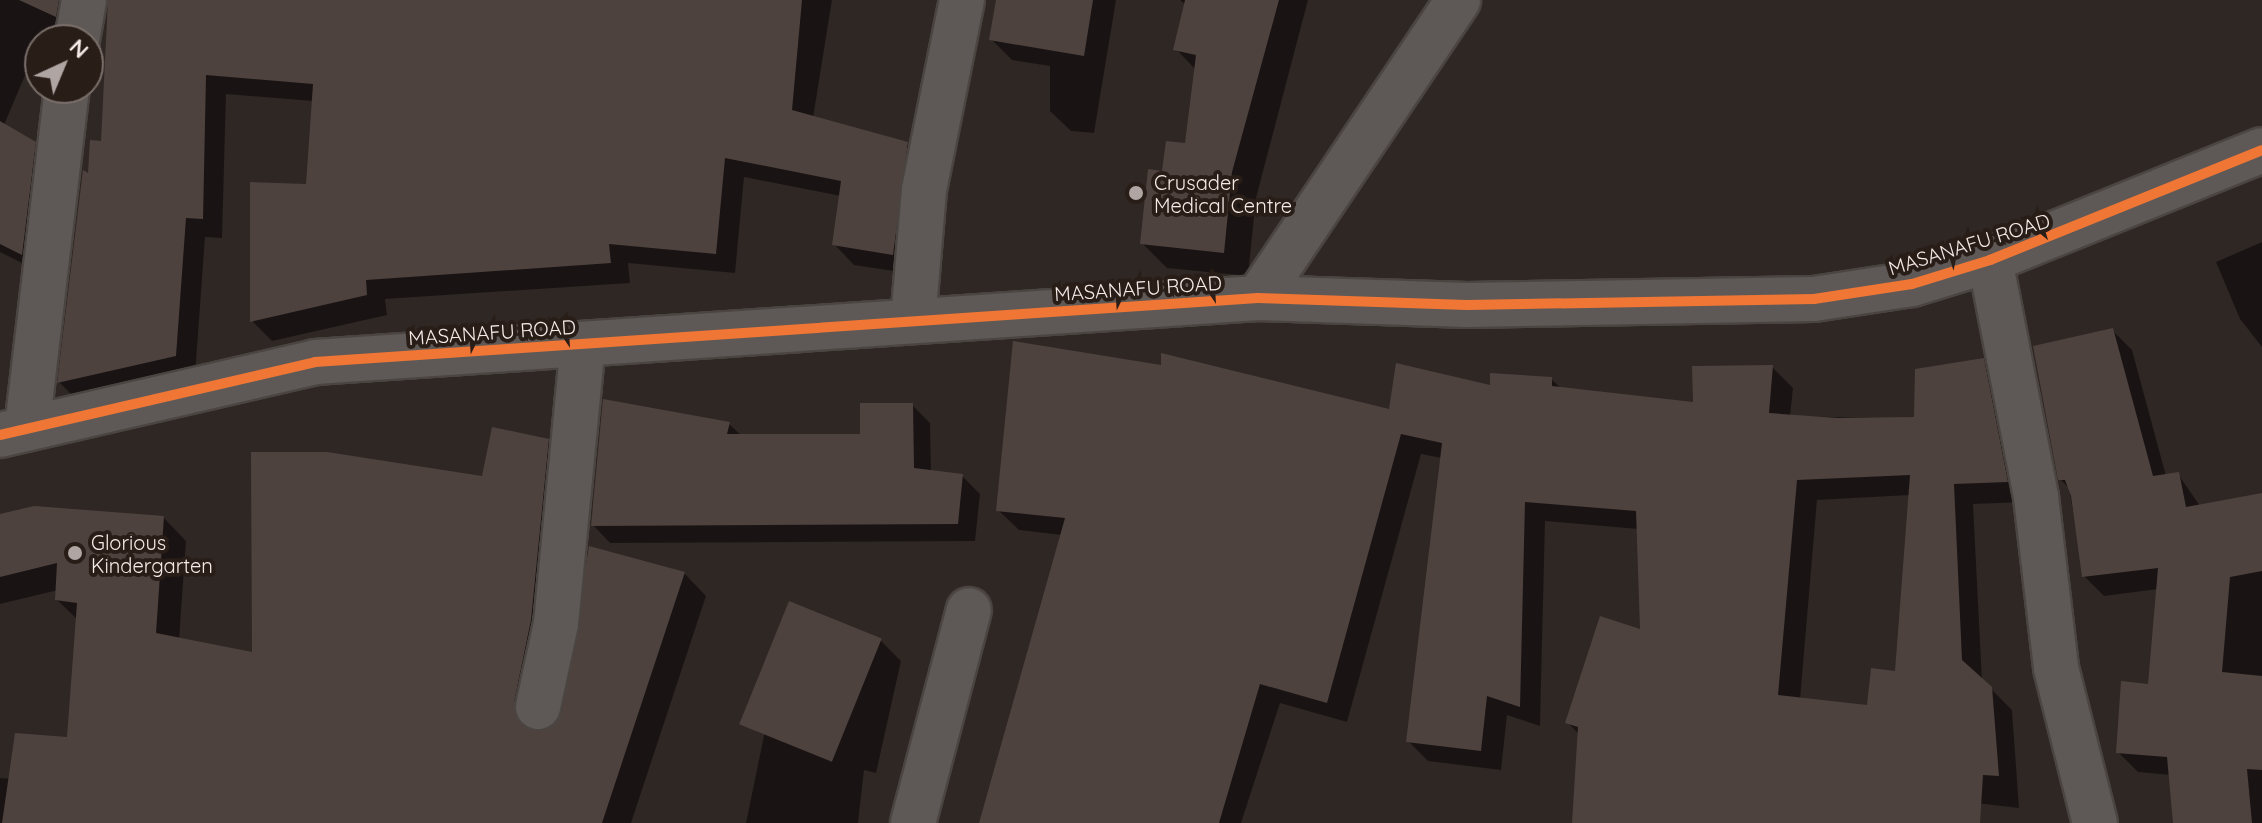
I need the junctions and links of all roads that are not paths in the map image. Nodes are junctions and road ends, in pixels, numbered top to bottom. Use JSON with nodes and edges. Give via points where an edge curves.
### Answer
{"nodes":[{"id":1,"x":84,"y":0,"type":"edge"},
{"id":2,"x":962,"y":0,"type":"edge"},
{"id":3,"x":1458,"y":0,"type":"edge"},
{"id":4,"x":80,"y":24,"type":"edge"},
{"id":5,"x":65,"y":104,"type":"edge"},
{"id":6,"x":2262,"y":150,"type":"edge"},
{"id":7,"x":1990,"y":260,"type":"junction"},
{"id":8,"x":1258,"y":298,"type":"junction"},
{"id":9,"x":913,"y":321,"type":"junction"},
{"id":10,"x":583,"y":344,"type":"junction"},
{"id":11,"x":14,"y":432,"type":"edge"},
{"id":12,"x":969,"y":610,"type":"dead end"},
{"id":13,"x":538,"y":707,"type":"dead end"},
{"id":14,"x":913,"y":823,"type":"edge"},
{"id":15,"x":2095,"y":823,"type":"edge"}],
"edges":[{"from":1,"to":4,"type":"street"},
{"from":2,"to":9,"type":"street","via":[[924,190]]},
{"from":3,"to":8,"type":"street"},
{"from":5,"to":11,"type":"street"},
{"from":6,"to":7,"type":"street","name":"MASANAFU ROAD"},
{"from":7,"to":8,"type":"street","name":"MASANAFU ROAD","via":[[1912,284],[1814,299],[1467,305]]},
{"from":7,"to":15,"type":"street","via":[[2034,482],[2056,668]]},
{"from":8,"to":9,"type":"street","name":"MASANAFU ROAD"},
{"from":9,"to":10,"type":"street","name":"MASANAFU ROAD"},
{"from":10,"to":11,"type":"street","name":"MASANAFU ROAD","via":[[315,362]]},
{"from":10,"to":13,"type":"street","via":[[556,624]]},
{"from":12,"to":14,"type":"street"}]}
